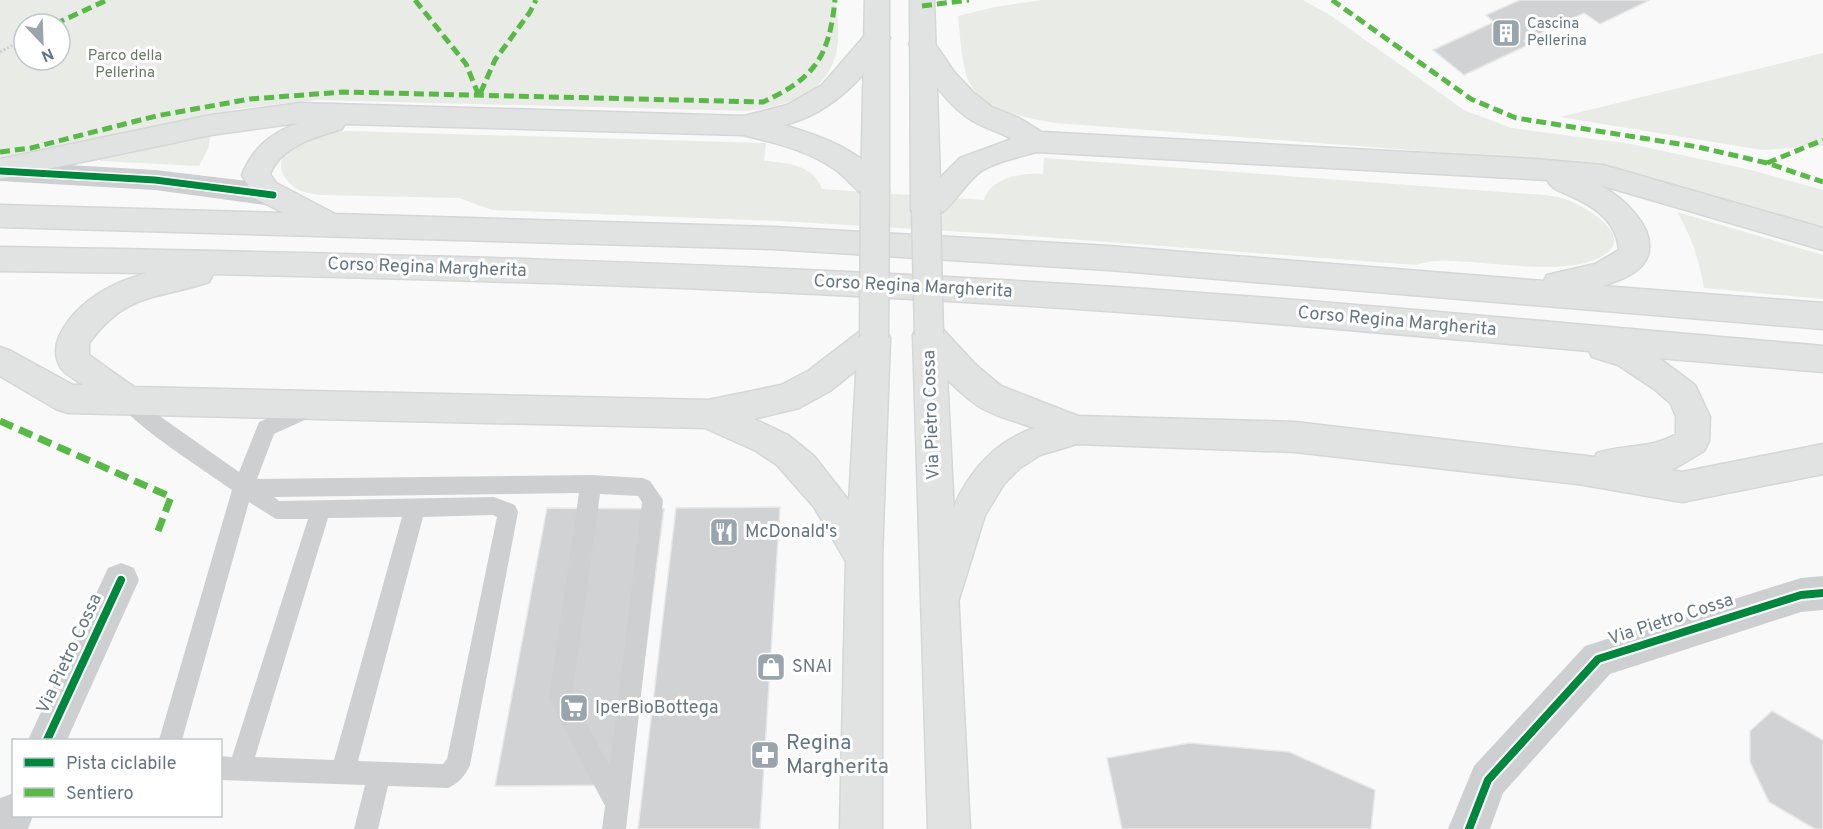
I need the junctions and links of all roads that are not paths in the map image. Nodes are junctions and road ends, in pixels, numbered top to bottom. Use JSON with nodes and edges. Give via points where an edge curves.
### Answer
{"nodes":[{"id":1,"x":877,"y":0,"type":"edge"},
{"id":2,"x":922,"y":0,"type":"edge"},
{"id":3,"x":877,"y":38,"type":"junction"},
{"id":4,"x":922,"y":44,"type":"junction"},
{"id":5,"x":366,"y":115,"type":"junction"},
{"id":6,"x":742,"y":126,"type":"junction"},
{"id":7,"x":1037,"y":142,"type":"junction"},
{"id":8,"x":1534,"y":169,"type":"junction"},
{"id":9,"x":0,"y":170,"type":"edge"},
{"id":10,"x":875,"y":190,"type":"junction"},
{"id":11,"x":273,"y":195,"type":"junction"},
{"id":12,"x":926,"y":210,"type":"junction"},
{"id":13,"x":0,"y":216,"type":"edge"},
{"id":14,"x":334,"y":225,"type":"junction"},
{"id":15,"x":1823,"y":239,"type":"edge"},
{"id":16,"x":0,"y":259,"type":"edge"},
{"id":17,"x":271,"y":262,"type":"junction"},
{"id":18,"x":1524,"y":291,"type":"junction"},
{"id":19,"x":1823,"y":316,"type":"edge"},
{"id":20,"x":1546,"y":333,"type":"junction"},
{"id":21,"x":928,"y":335,"type":"junction"},
{"id":22,"x":874,"y":338,"type":"junction"},
{"id":23,"x":1823,"y":359,"type":"edge"},
{"id":24,"x":0,"y":360,"type":"edge"},
{"id":25,"x":126,"y":399,"type":"junction"},
{"id":26,"x":318,"y":405,"type":"junction"},
{"id":27,"x":708,"y":414,"type":"junction"},
{"id":28,"x":1077,"y":430,"type":"junction"},
{"id":29,"x":1823,"y":459,"type":"edge"},
{"id":30,"x":1578,"y":469,"type":"junction"},
{"id":31,"x":591,"y":484,"type":"junction"},
{"id":32,"x":243,"y":488,"type":"junction"},
{"id":33,"x":415,"y":508,"type":"junction"},
{"id":34,"x":321,"y":509,"type":"junction"},
{"id":35,"x":864,"y":558,"type":"junction"},
{"id":36,"x":121,"y":580,"type":"dead end"},
{"id":37,"x":1823,"y":593,"type":"edge"},
{"id":38,"x":940,"y":606,"type":"junction"},
{"id":39,"x":48,"y":739,"type":"edge"},
{"id":40,"x":171,"y":739,"type":"edge"},
{"id":41,"x":230,"y":769,"type":"edge"},
{"id":42,"x":343,"y":772,"type":"junction"},
{"id":43,"x":379,"y":774,"type":"junction"},
{"id":44,"x":617,"y":805,"type":"junction"},
{"id":45,"x":366,"y":829,"type":"edge"},
{"id":46,"x":614,"y":829,"type":"edge"},
{"id":47,"x":861,"y":829,"type":"edge"},
{"id":48,"x":949,"y":829,"type":"edge"},
{"id":49,"x":1469,"y":829,"type":"edge"}],
"edges":[{"from":1,"to":3,"type":"main road"},
{"from":2,"to":4,"type":"main road","name":"Via Pietro Cossa"},
{"from":3,"to":6,"type":"main road","via":[[831,92],[795,113]]},
{"from":3,"to":10,"type":"main road"},
{"from":4,"to":7,"type":"main road","via":[[965,100],[982,114]]},
{"from":4,"to":12,"type":"main road","name":"Via Pietro Cossa"},
{"from":5,"to":6,"type":"main road"},
{"from":5,"to":9,"type":"main road","via":[[300,113],[212,125]]},
{"from":5,"to":11,"type":"main road","via":[[303,131],[274,149],[256,175]]},
{"from":6,"to":10,"type":"main road","via":[[819,147],[848,163]]},
{"from":7,"to":8,"type":"main road"},
{"from":7,"to":12,"type":"main road","via":[[970,165]]},
{"from":8,"to":15,"type":"main road","via":[[1603,176]]},
{"from":8,"to":18,"type":"main road","via":[[1611,205],[1632,229],[1634,254],[1625,264],[1593,277]]},
{"from":9,"to":11,"type":"street","via":[[155,180]]},
{"from":10,"to":22,"type":"main road","bridge":true},
{"from":11,"to":14,"type":"main road"},
{"from":12,"to":21,"type":"main road","name":"Via Pietro Cossa","bridge":true},
{"from":13,"to":14,"type":"main road"},
{"from":14,"to":18,"type":"main road","via":[[773,238],[1109,258]]},
{"from":16,"to":17,"type":"main road","name":"Corso Regina Margherita"},
{"from":17,"to":20,"type":"main road","name":"Corso Regina Margherita","via":[[768,279]]},
{"from":17,"to":25,"type":"main road","via":[[176,278],[122,294],[95,312],[73,342],[74,361]]},
{"from":18,"to":19,"type":"main road"},
{"from":20,"to":23,"type":"main road","name":"Corso Regina Margherita"},
{"from":20,"to":30,"type":"main road","via":[[1627,354],[1683,395],[1693,417],[1692,441],[1669,456]]},
{"from":21,"to":28,"type":"main road","via":[[989,396]]},
{"from":21,"to":38,"type":"main road","name":"Via Pietro Cossa"},
{"from":22,"to":27,"type":"main road","via":[[819,381],[787,398]]},
{"from":22,"to":35,"type":"main road"},
{"from":24,"to":25,"type":"main road","via":[[68,399]]},
{"from":25,"to":26,"type":"main road"},
{"from":25,"to":32,"type":"lane"},
{"from":26,"to":27,"type":"main road"},
{"from":26,"to":32,"type":"lane","via":[[266,428]]},
{"from":27,"to":35,"type":"main road","via":[[778,446],[794,460],[839,514]]},
{"from":28,"to":30,"type":"main road","via":[[1295,437]]},
{"from":28,"to":38,"type":"main road","via":[[1028,445],[995,468],[971,505]]},
{"from":29,"to":30,"type":"main road","via":[[1682,487]]},
{"from":31,"to":32,"type":"lane"},
{"from":31,"to":44,"type":"lane","via":[[560,699]]},
{"from":31,"to":44,"type":"lane","via":[[643,487],[653,500]]},
{"from":32,"to":34,"type":"lane","via":[[276,510]]},
{"from":32,"to":40,"type":"lane"},
{"from":33,"to":34,"type":"lane"},
{"from":33,"to":42,"type":"lane"},
{"from":33,"to":43,"type":"lane","via":[[494,506],[508,512],[458,765],[448,776]]},
{"from":34,"to":41,"type":"lane"},
{"from":35,"to":47,"type":"main road"},
{"from":36,"to":39,"type":"street","name":"Via Pietro Cossa"},
{"from":37,"to":49,"type":"street","name":"Via Pietro Cossa","via":[[1801,595],[1598,659],[1488,780]]},
{"from":38,"to":48,"type":"main road","name":"Via Pietro Cossa"},
{"from":41,"to":42,"type":"lane"},
{"from":42,"to":43,"type":"lane"},
{"from":43,"to":45,"type":"lane"},
{"from":44,"to":46,"type":"lane"}]}
